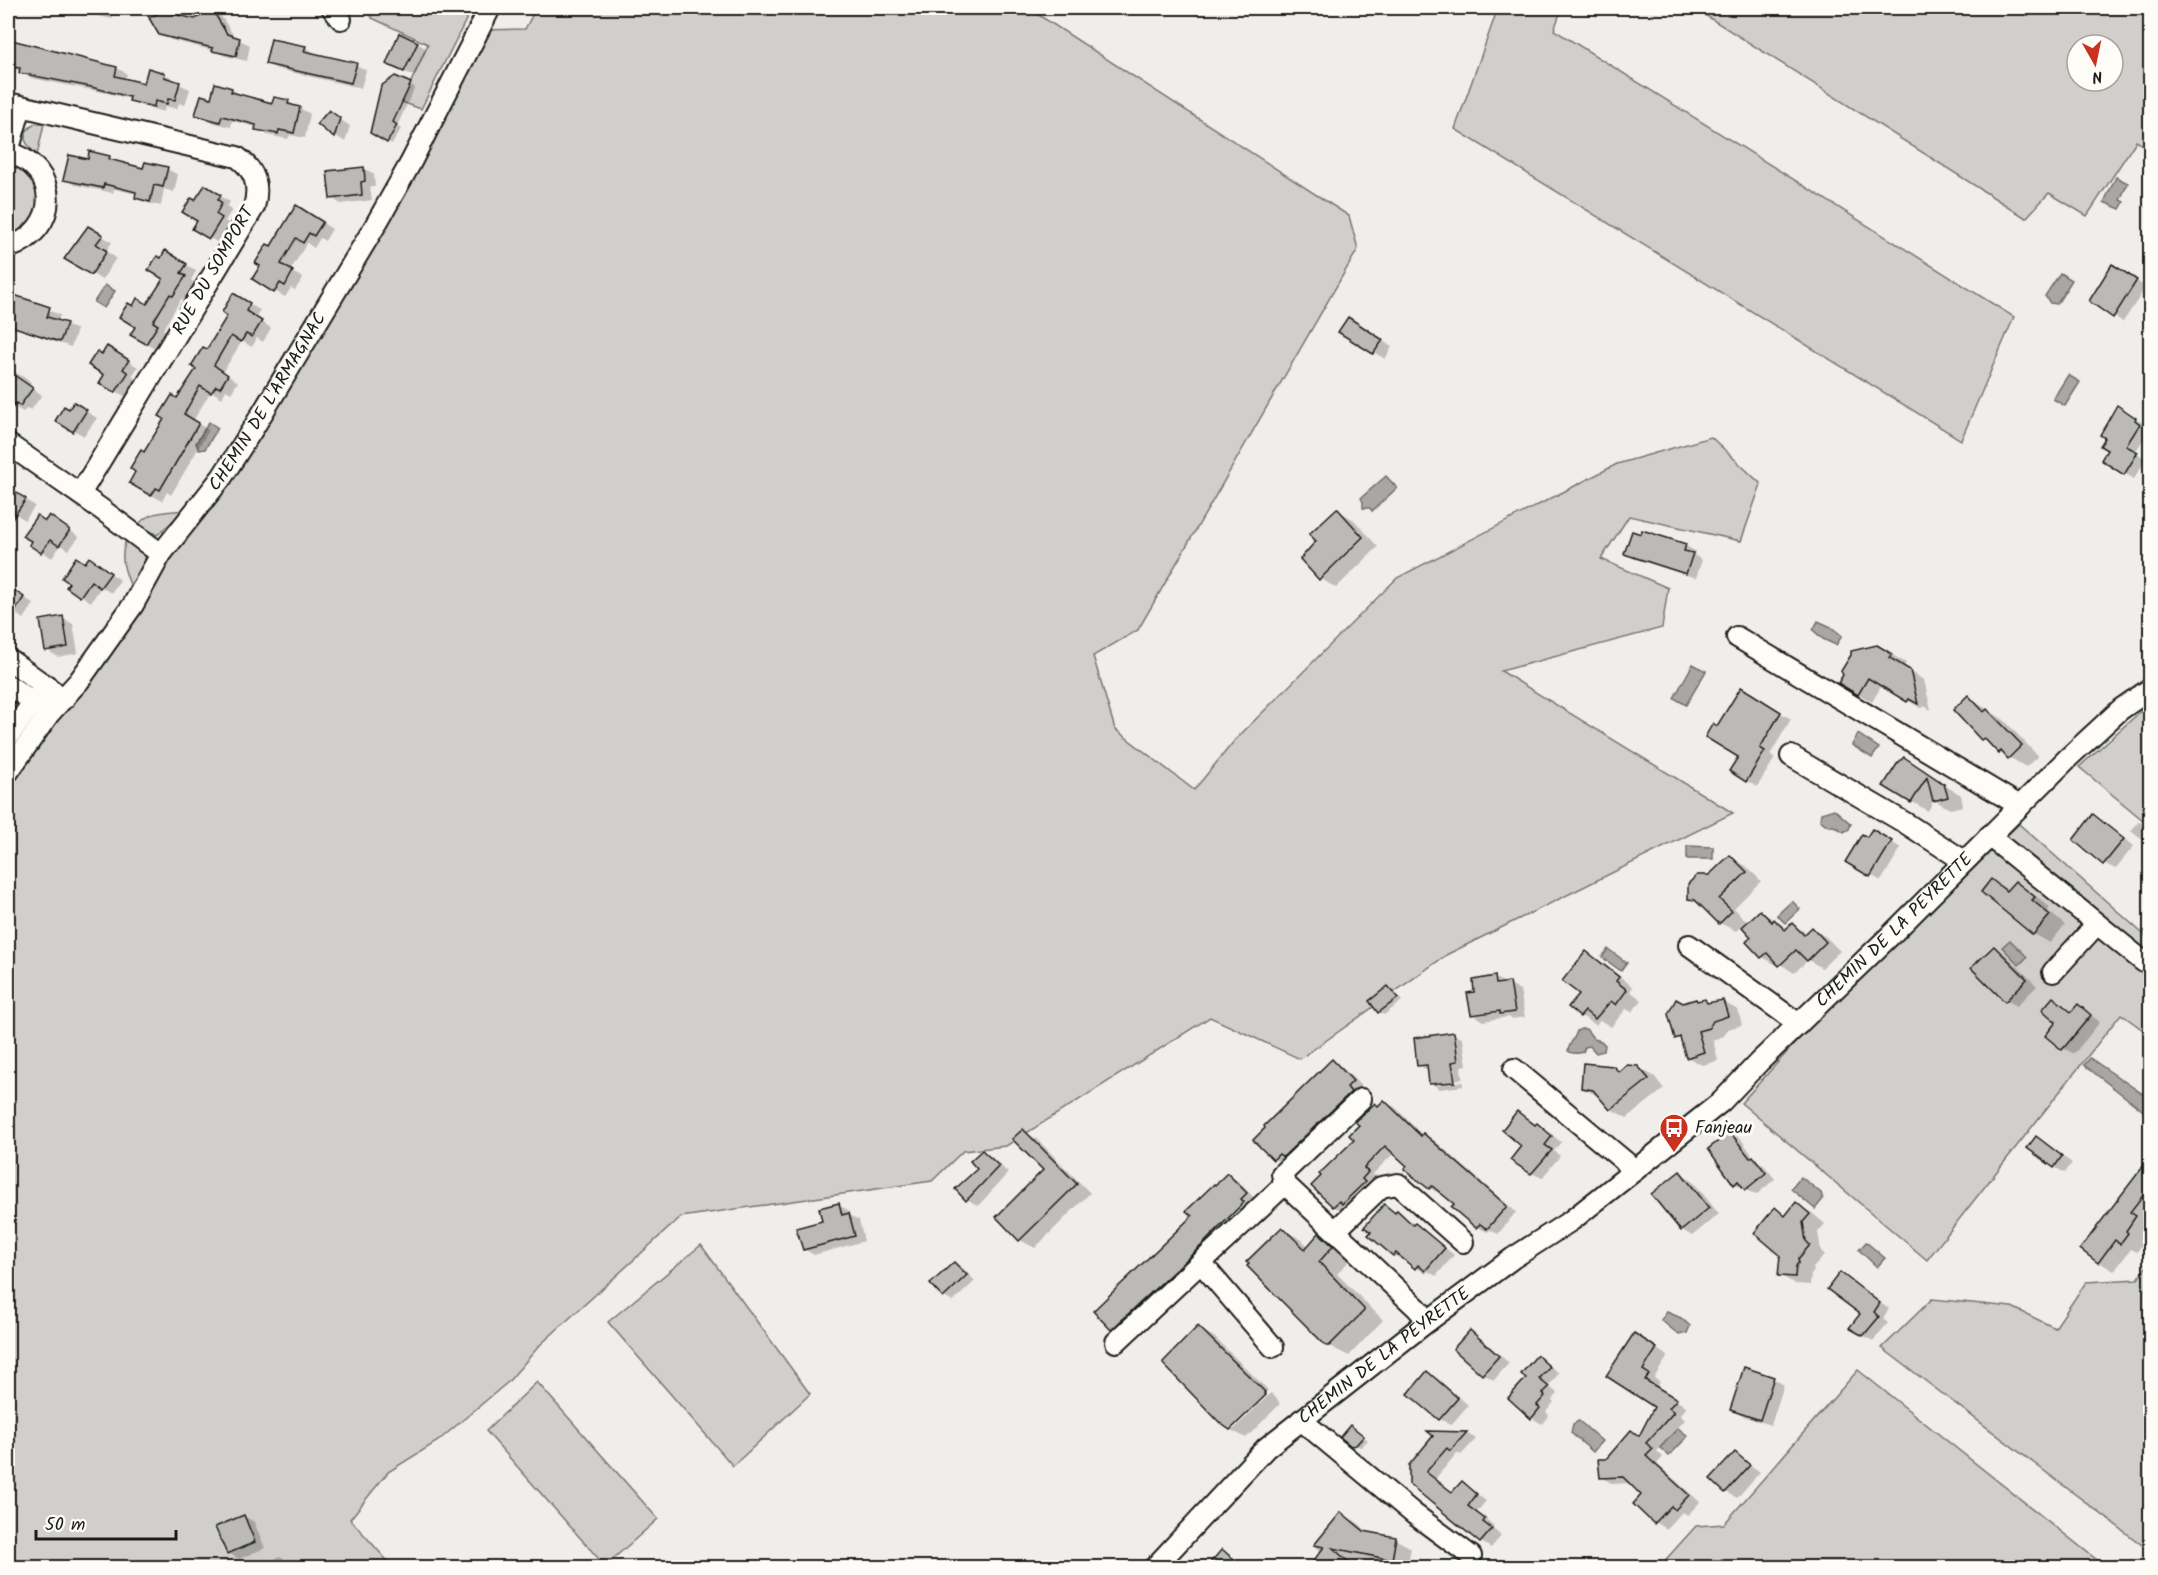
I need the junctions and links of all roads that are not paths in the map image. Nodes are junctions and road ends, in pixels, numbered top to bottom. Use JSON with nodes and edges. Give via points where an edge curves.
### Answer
{"nodes":[{"id":1,"x":490,"y":8,"type":"edge"},
{"id":2,"x":14,"y":105,"type":"edge"},
{"id":3,"x":8,"y":152,"type":"edge"},
{"id":4,"x":8,"y":248,"type":"edge"},
{"id":5,"x":8,"y":444,"type":"edge"},
{"id":6,"x":80,"y":494,"type":"junction"},
{"id":7,"x":161,"y":554,"type":"junction"},
{"id":8,"x":1737,"y":637,"type":"dead end"},
{"id":9,"x":8,"y":659,"type":"edge"},
{"id":10,"x":45,"y":685,"type":"junction"},
{"id":11,"x":8,"y":686,"type":"edge"},
{"id":12,"x":2151,"y":689,"type":"edge"},
{"id":13,"x":64,"y":699,"type":"junction"},
{"id":14,"x":33,"y":701,"type":"junction"},
{"id":15,"x":49,"y":714,"type":"junction"},
{"id":16,"x":8,"y":737,"type":"edge"},
{"id":17,"x":1791,"y":756,"type":"dead end"},
{"id":18,"x":8,"y":772,"type":"edge"},
{"id":19,"x":2020,"y":806,"type":"junction"},
{"id":20,"x":1989,"y":836,"type":"junction"},
{"id":21,"x":1965,"y":861,"type":"junction"},
{"id":22,"x":2097,"y":924,"type":"junction"},
{"id":23,"x":1689,"y":945,"type":"dead end"},
{"id":24,"x":2144,"y":962,"type":"dead end"},
{"id":25,"x":2054,"y":972,"type":"dead end"},
{"id":26,"x":1798,"y":1024,"type":"junction"},
{"id":27,"x":1514,"y":1069,"type":"dead end"},
{"id":28,"x":1361,"y":1099,"type":"dead end"},
{"id":29,"x":1635,"y":1170,"type":"junction"},
{"id":30,"x":1285,"y":1184,"type":"junction"},
{"id":31,"x":1336,"y":1230,"type":"junction"},
{"id":32,"x":1463,"y":1242,"type":"dead end"},
{"id":33,"x":1202,"y":1264,"type":"junction"},
{"id":34,"x":1428,"y":1322,"type":"junction"},
{"id":35,"x":1116,"y":1342,"type":"dead end"},
{"id":36,"x":1273,"y":1347,"type":"dead end"},
{"id":37,"x":1301,"y":1420,"type":"junction"},
{"id":38,"x":1471,"y":1556,"type":"dead end"},
{"id":39,"x":1154,"y":1568,"type":"edge"}],
"edges":[{"from":1,"to":7,"type":"street","name":"CHEMIN DE L'ARMAGNAC","via":[[410,164],[320,319],[222,477]]},
{"from":2,"to":3,"type":"street"},
{"from":2,"to":6,"type":"street","name":"RUE DU SOMPORT","via":[[237,156],[255,178],[258,193],[254,207]]},
{"from":3,"to":4,"type":"street","via":[[37,169],[48,201],[35,233]]},
{"from":5,"to":6,"type":"street"},
{"from":6,"to":7,"type":"street"},
{"from":7,"to":13,"type":"street","name":"CHEMIN DE L'ARMAGNAC","via":[[133,605]]},
{"from":8,"to":19,"type":"street"},
{"from":9,"to":10,"type":"street"},
{"from":10,"to":13,"type":"street"},
{"from":10,"to":14,"type":"street"},
{"from":11,"to":14,"type":"street"},
{"from":12,"to":19,"type":"street","name":"CHEMIN DE LA PEYRETTE","via":[[2121,709]]},
{"from":13,"to":15,"type":"street","name":"CHEMIN DE L'ARMAGNAC"},
{"from":14,"to":15,"type":"street"},
{"from":14,"to":16,"type":"street"},
{"from":15,"to":18,"type":"street","name":"CHEMIN DE L'ARMAGNAC"},
{"from":17,"to":21,"type":"street"},
{"from":19,"to":20,"type":"street","name":"CHEMIN DE LA PEYRETTE"},
{"from":20,"to":21,"type":"street","name":"CHEMIN DE LA PEYRETTE"},
{"from":20,"to":22,"type":"street"},
{"from":21,"to":26,"type":"street","name":"CHEMIN DE LA PEYRETTE"},
{"from":22,"to":24,"type":"street"},
{"from":22,"to":25,"type":"street"},
{"from":23,"to":26,"type":"street"},
{"from":26,"to":29,"type":"street","name":"CHEMIN DE LA PEYRETTE","via":[[1721,1102]]},
{"from":27,"to":29,"type":"street"},
{"from":28,"to":30,"type":"street","via":[[1281,1174]]},
{"from":29,"to":34,"type":"street","name":"CHEMIN DE LA PEYRETTE","via":[[1572,1220],[1513,1258]]},
{"from":30,"to":31,"type":"street"},
{"from":30,"to":33,"type":"street"},
{"from":31,"to":32,"type":"street","via":[[1381,1186],[1398,1184]]},
{"from":31,"to":34,"type":"street"},
{"from":33,"to":35,"type":"street"},
{"from":33,"to":36,"type":"street"},
{"from":34,"to":37,"type":"street","name":"CHEMIN DE LA PEYRETTE"},
{"from":37,"to":38,"type":"street"},
{"from":37,"to":39,"type":"street","name":"CHEMIN DE LA PEYRETTE","via":[[1256,1459]]}]}
